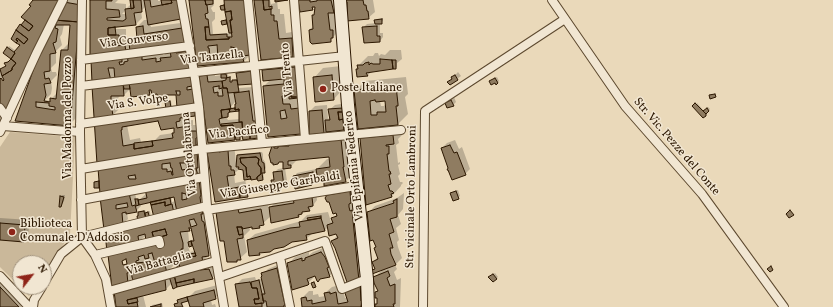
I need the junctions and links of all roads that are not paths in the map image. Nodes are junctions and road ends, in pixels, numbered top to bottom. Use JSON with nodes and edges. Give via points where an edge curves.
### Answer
{"nodes":[{"id":1,"x":63,"y":0,"type":"edge"},
{"id":2,"x":82,"y":0,"type":"edge"},
{"id":3,"x":181,"y":0,"type":"edge"},
{"id":4,"x":248,"y":0,"type":"edge"},
{"id":5,"x":294,"y":0,"type":"edge"},
{"id":6,"x":340,"y":0,"type":"edge"},
{"id":7,"x":552,"y":0,"type":"edge"},
{"id":8,"x":565,"y":20,"type":"junction"},
{"id":9,"x":190,"y":46,"type":"junction"},
{"id":10,"x":345,"y":56,"type":"junction"},
{"id":11,"x":81,"y":60,"type":"junction"},
{"id":12,"x":299,"y":62,"type":"junction"},
{"id":13,"x":255,"y":66,"type":"junction"},
{"id":14,"x":194,"y":72,"type":"junction"},
{"id":15,"x":81,"y":86,"type":"junction"},
{"id":16,"x":199,"y":107,"type":"junction"},
{"id":17,"x":0,"y":108,"type":"edge"},
{"id":18,"x":3,"y":126,"type":"edge"},
{"id":19,"x":80,"y":128,"type":"junction"},
{"id":20,"x":401,"y":130,"type":"dead end"},
{"id":21,"x":351,"y":135,"type":"junction"},
{"id":22,"x":305,"y":139,"type":"junction"},
{"id":23,"x":262,"y":143,"type":"junction"},
{"id":24,"x":202,"y":149,"type":"junction"},
{"id":25,"x":81,"y":169,"type":"junction"},
{"id":26,"x":204,"y":177,"type":"junction"},
{"id":27,"x":356,"y":186,"type":"junction"},
{"id":28,"x":81,"y":200,"type":"junction"},
{"id":29,"x":207,"y":208,"type":"junction"},
{"id":30,"x":82,"y":237,"type":"junction"},
{"id":31,"x":160,"y":244,"type":"dead end"},
{"id":32,"x":95,"y":255,"type":"junction"},
{"id":33,"x":280,"y":256,"type":"junction"},
{"id":34,"x":216,"y":261,"type":"junction"},
{"id":35,"x":52,"y":269,"type":"edge"},
{"id":36,"x":0,"y":276,"type":"edge"},
{"id":37,"x":220,"y":277,"type":"junction"},
{"id":38,"x":367,"y":279,"type":"junction"},
{"id":39,"x":109,"y":290,"type":"junction"},
{"id":40,"x":37,"y":295,"type":"edge"},
{"id":41,"x":29,"y":307,"type":"edge"},
{"id":42,"x":34,"y":307,"type":"edge"},
{"id":43,"x":111,"y":307,"type":"edge"},
{"id":44,"x":224,"y":307,"type":"edge"},
{"id":45,"x":290,"y":307,"type":"edge"},
{"id":46,"x":368,"y":307,"type":"edge"},
{"id":47,"x":423,"y":307,"type":"edge"},
{"id":48,"x":784,"y":307,"type":"edge"}],
"edges":[{"from":1,"to":18,"type":"street"},
{"from":2,"to":11,"type":"street","name":"Via Madonna del Pozzo"},
{"from":3,"to":9,"type":"street","name":"Via Ortolabruna"},
{"from":4,"to":13,"type":"street"},
{"from":5,"to":12,"type":"street","name":"Via Trento"},
{"from":6,"to":10,"type":"main road","name":"Via Epifania Federico"},
{"from":7,"to":8,"type":"street","name":"Str. Vic. Pezze del Conte"},
{"from":8,"to":47,"type":"street","name":"Str. vicinale Orto Lambroni","via":[[426,111]]},
{"from":8,"to":48,"type":"street","name":"Str. Vic. Pezze del Conte","via":[[625,106],[702,194]]},
{"from":9,"to":11,"type":"street","name":"Via Converso"},
{"from":9,"to":14,"type":"street","name":"Via Ortolabruna"},
{"from":10,"to":12,"type":"street","name":"Via Tanzella"},
{"from":10,"to":21,"type":"main road","name":"Via Epifania Federico"},
{"from":11,"to":15,"type":"street","name":"Via Madonna del Pozzo"},
{"from":12,"to":13,"type":"street","name":"Via Tanzella"},
{"from":12,"to":22,"type":"street","name":"Via Trento"},
{"from":13,"to":14,"type":"street","name":"Via Tanzella"},
{"from":13,"to":23,"type":"street"},
{"from":14,"to":15,"type":"street","name":"Via Tanzella"},
{"from":14,"to":16,"type":"street","name":"Via Ortolabruna"},
{"from":15,"to":19,"type":"street","name":"Via Madonna del Pozzo"},
{"from":16,"to":19,"type":"street","name":"Via S. Volpe"},
{"from":16,"to":24,"type":"street","name":"Via Ortolabruna"},
{"from":17,"to":18,"type":"street"},
{"from":18,"to":19,"type":"street","name":"Via S. Volpe"},
{"from":19,"to":25,"type":"street","name":"Via Madonna del Pozzo"},
{"from":20,"to":21,"type":"street","name":"Via Pacifico"},
{"from":21,"to":22,"type":"street","name":"Via Pacifico"},
{"from":21,"to":27,"type":"main road","name":"Via Epifania Federico"},
{"from":22,"to":23,"type":"street","name":"Via Pacifico"},
{"from":23,"to":24,"type":"street","name":"Via Pacifico"},
{"from":24,"to":25,"type":"street","name":"Via Pacifico"},
{"from":24,"to":26,"type":"street","name":"Via Ortolabruna"},
{"from":25,"to":28,"type":"street","name":"Via Madonna del Pozzo"},
{"from":26,"to":28,"type":"street"},
{"from":26,"to":29,"type":"street","name":"Via Ortolabruna"},
{"from":27,"to":29,"type":"street","name":"Via Giuseppe Garibaldi"},
{"from":27,"to":38,"type":"main road","name":"Via Epifania Federico"},
{"from":28,"to":30,"type":"street","name":"Via Madonna del Pozzo"},
{"from":29,"to":30,"type":"street","name":"Via Giuseppe Garibaldi"},
{"from":29,"to":34,"type":"street","name":"Via Ortolabruna"},
{"from":30,"to":32,"type":"street"},
{"from":30,"to":35,"type":"street","via":[[61,254]]},
{"from":31,"to":32,"type":"street","via":[[159,240]]},
{"from":32,"to":39,"type":"street"},
{"from":33,"to":37,"type":"street"},
{"from":33,"to":38,"type":"street","via":[[325,241],[342,289]]},
{"from":33,"to":45,"type":"street"},
{"from":34,"to":37,"type":"street","name":"Via Ortolabruna"},
{"from":34,"to":39,"type":"street","name":"Via Battaglia"},
{"from":36,"to":41,"type":"street"},
{"from":37,"to":44,"type":"street","name":"Via Ortolabruna"},
{"from":38,"to":46,"type":"main road","name":"Via Epifania Federico"},
{"from":39,"to":43,"type":"street"},
{"from":40,"to":42,"type":"street"}]}
